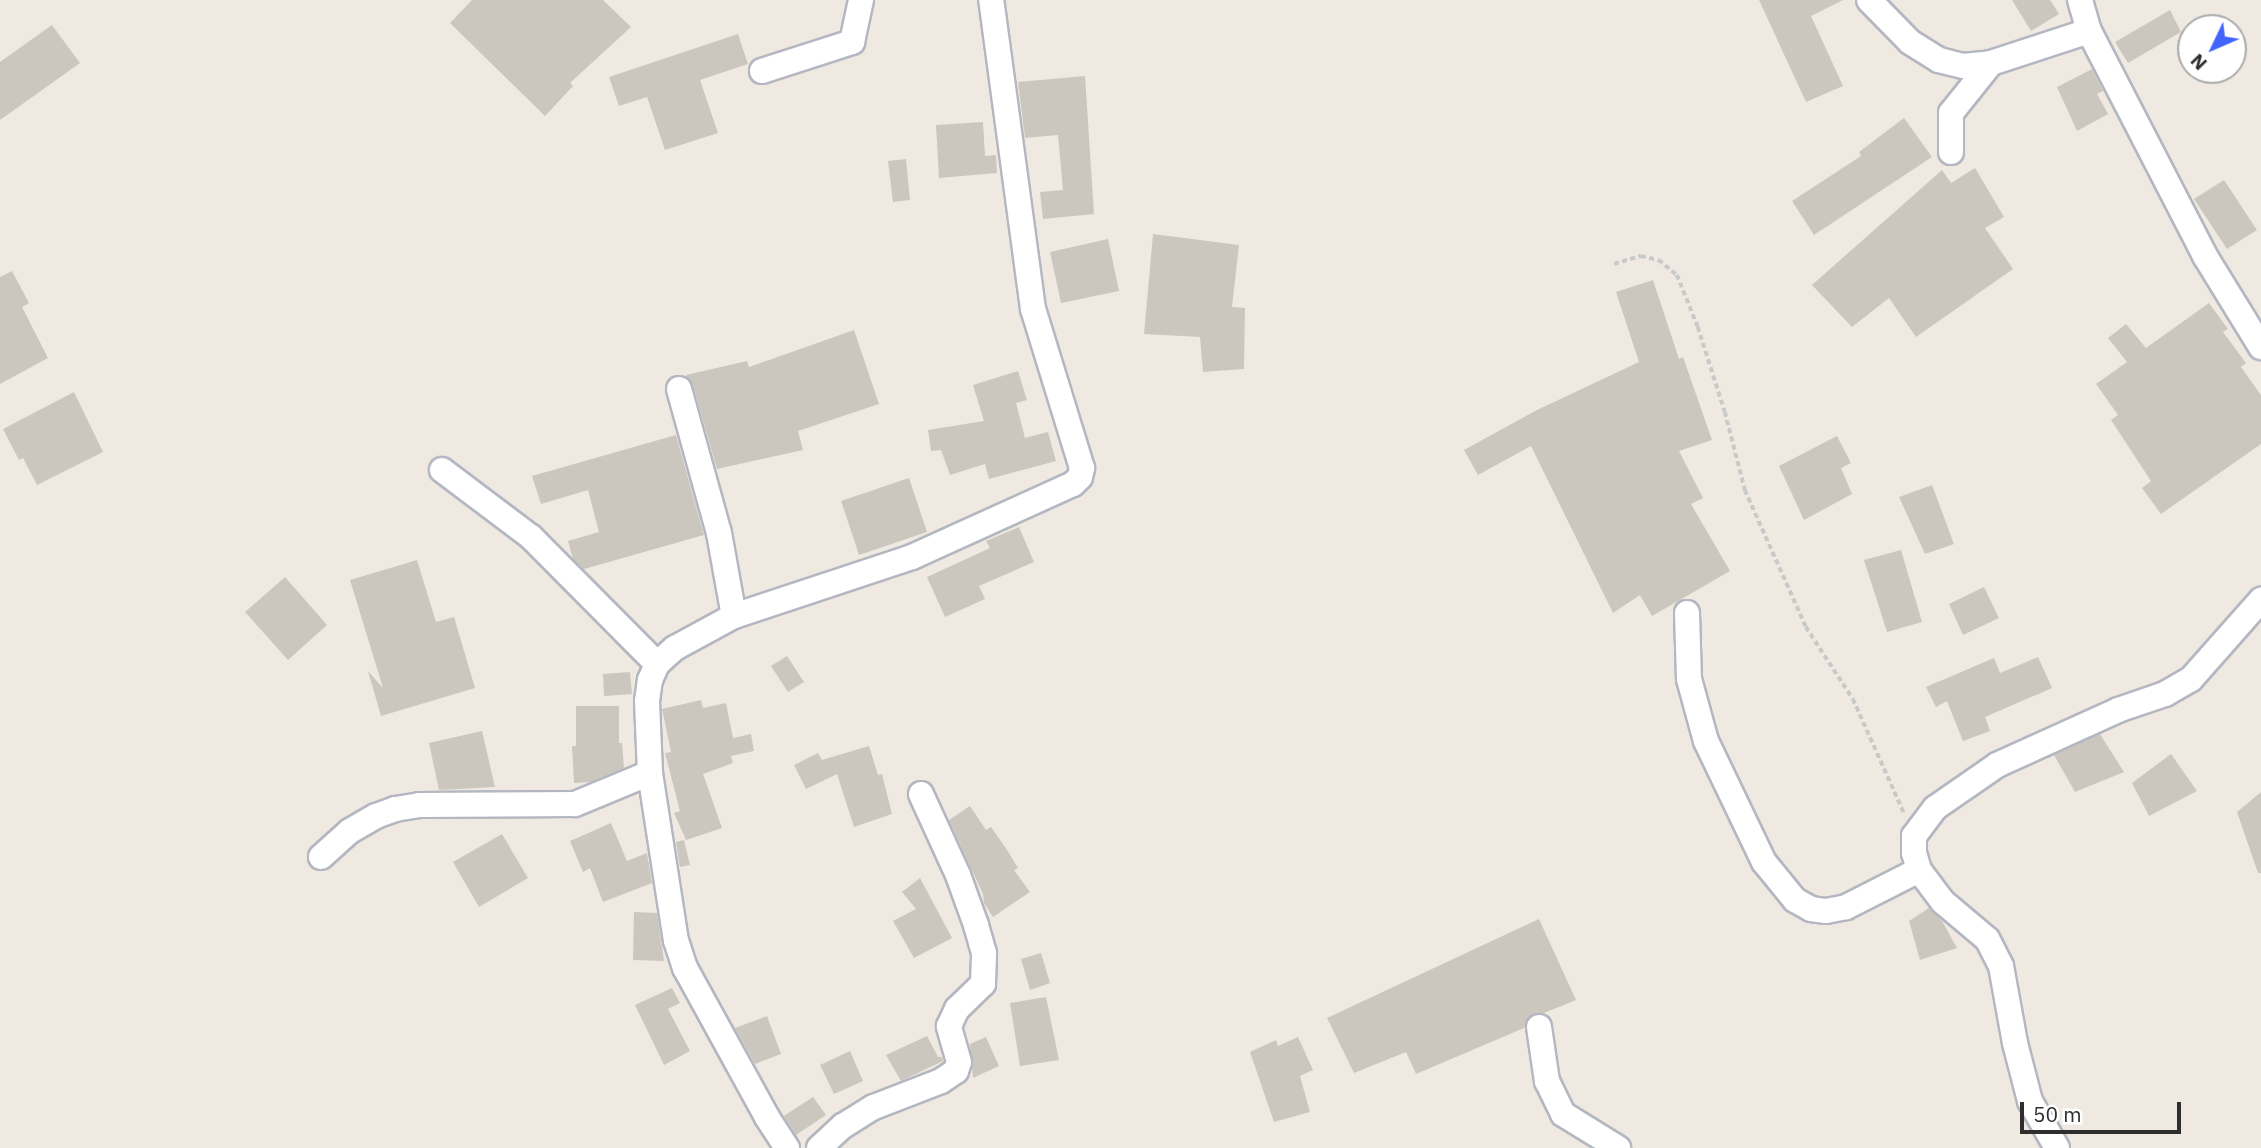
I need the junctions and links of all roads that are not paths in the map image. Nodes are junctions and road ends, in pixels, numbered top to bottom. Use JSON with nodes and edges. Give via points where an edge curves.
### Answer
{"nodes":[{"id":1,"x":861,"y":0,"type":"edge"},
{"id":2,"x":991,"y":0,"type":"edge"},
{"id":3,"x":1869,"y":0,"type":"edge"},
{"id":4,"x":2080,"y":0,"type":"edge"},
{"id":5,"x":2089,"y":31,"type":"junction"},
{"id":6,"x":1991,"y":63,"type":"junction"},
{"id":7,"x":762,"y":71,"type":"dead end"},
{"id":8,"x":1951,"y":152,"type":"dead end"},
{"id":9,"x":2261,"y":347,"type":"edge"},
{"id":10,"x":679,"y":389,"type":"dead end"},
{"id":11,"x":442,"y":470,"type":"dead end"},
{"id":12,"x":2261,"y":600,"type":"edge"},
{"id":13,"x":1687,"y":613,"type":"dead end"},
{"id":14,"x":734,"y":616,"type":"junction"},
{"id":15,"x":657,"y":664,"type":"junction"},
{"id":16,"x":650,"y":774,"type":"junction"},
{"id":17,"x":921,"y":794,"type":"dead end"},
{"id":18,"x":321,"y":857,"type":"dead end"},
{"id":19,"x":1919,"y":870,"type":"junction"},
{"id":20,"x":1539,"y":1027,"type":"dead end"},
{"id":21,"x":787,"y":1148,"type":"edge"},
{"id":22,"x":819,"y":1148,"type":"edge"},
{"id":23,"x":1618,"y":1148,"type":"edge"},
{"id":24,"x":2057,"y":1148,"type":"edge"}],
"edges":[{"from":1,"to":7,"type":"street","via":[[852,42]]},
{"from":2,"to":14,"type":"street","via":[[1033,309],[1082,468],[1080,477],[912,557]]},
{"from":3,"to":6,"type":"street","via":[[1910,42],[1939,60],[1963,66]]},
{"from":4,"to":5,"type":"street"},
{"from":5,"to":6,"type":"street"},
{"from":5,"to":9,"type":"street","via":[[2205,256]]},
{"from":6,"to":8,"type":"street","via":[[1951,113]]},
{"from":10,"to":14,"type":"street","via":[[719,533]]},
{"from":11,"to":15,"type":"street","via":[[531,537]]},
{"from":12,"to":19,"type":"street","via":[[2191,679],[1997,765],[1935,808],[1914,836]]},
{"from":13,"to":19,"type":"street","via":[[1689,679],[1706,741],[1764,862],[1795,900],[1811,909],[1846,907]]},
{"from":14,"to":15,"type":"street","via":[[694,635]]},
{"from":15,"to":16,"type":"street","via":[[647,701]]},
{"from":16,"to":18,"type":"street","via":[[575,804],[395,809],[350,831]]},
{"from":16,"to":21,"type":"street","via":[[676,941],[685,968]]},
{"from":17,"to":22,"type":"street","via":[[976,925],[984,953],[983,984],[957,1009],[949,1026],[959,1062],[956,1071],[942,1081],[874,1107]]},
{"from":19,"to":24,"type":"street","via":[[1943,902],[1987,939],[2001,966],[2030,1101]]},
{"from":20,"to":23,"type":"street","via":[[1547,1081],[1563,1114]]}]}
